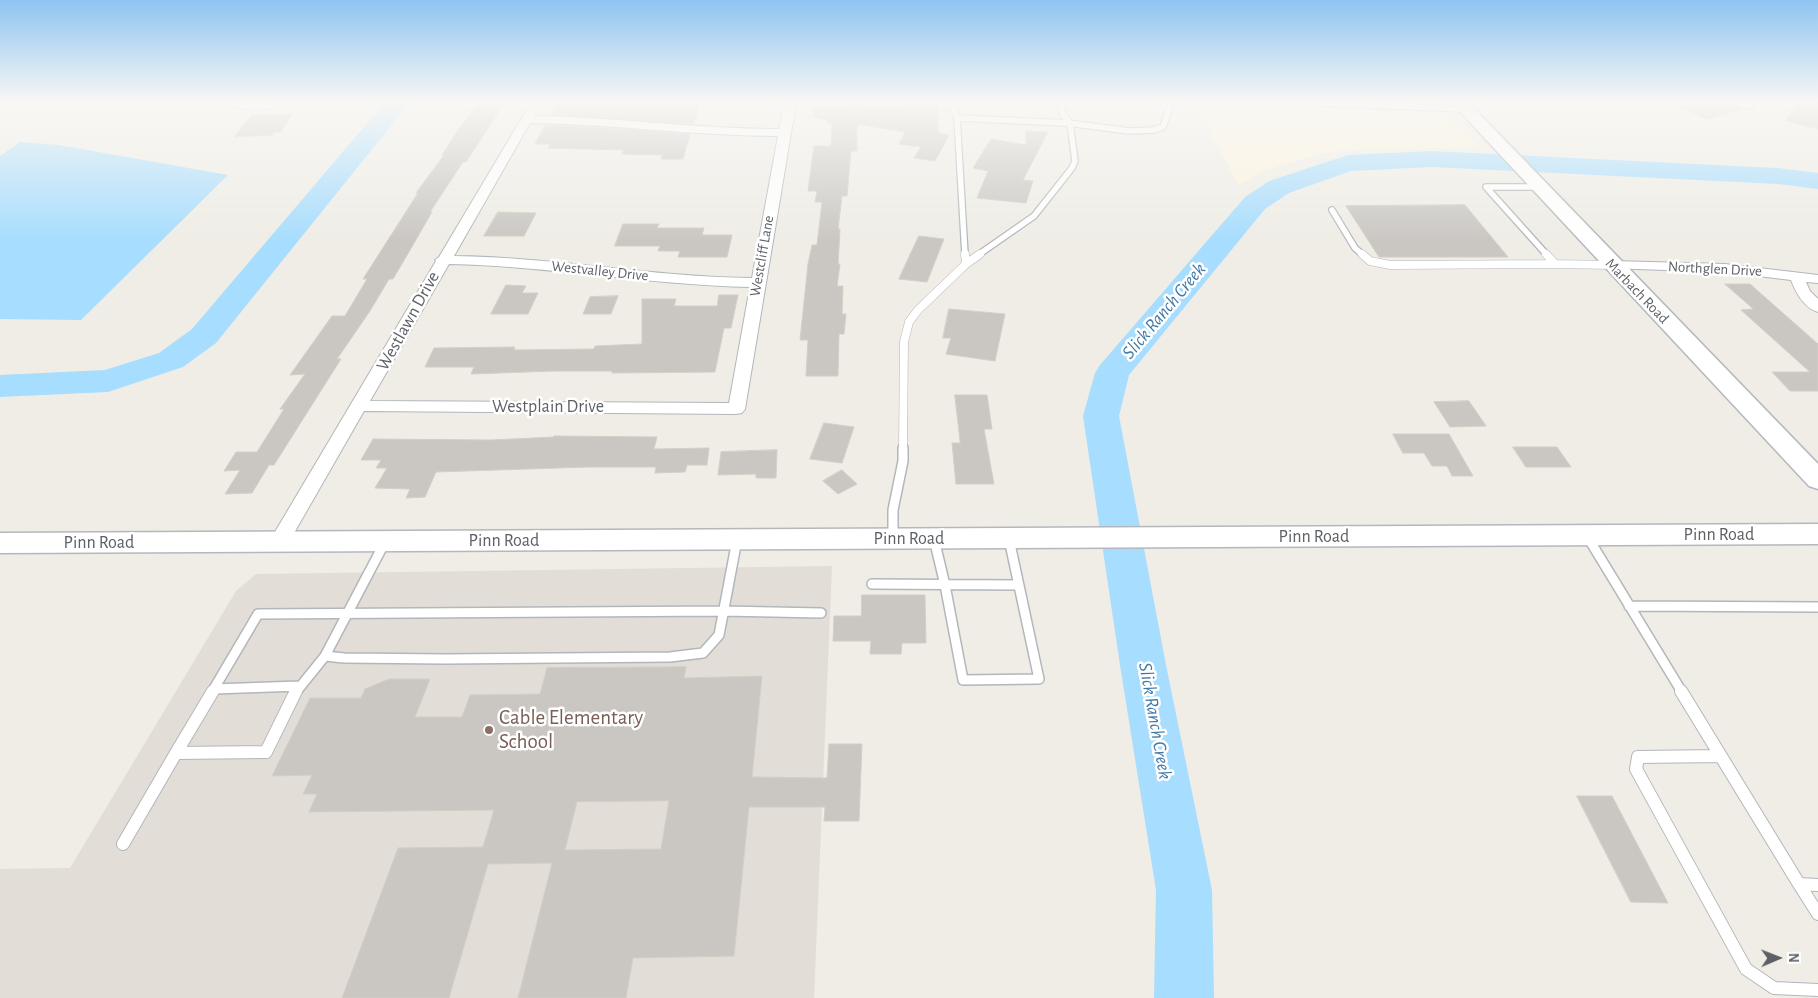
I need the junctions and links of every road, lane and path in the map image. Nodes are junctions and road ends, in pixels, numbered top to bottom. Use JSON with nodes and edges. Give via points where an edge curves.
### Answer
{"nodes":[{"id":1,"x":509,"y":148,"type":"edge"},
{"id":2,"x":781,"y":148,"type":"edge"},
{"id":3,"x":959,"y":148,"type":"edge"},
{"id":4,"x":1073,"y":148,"type":"edge"},
{"id":5,"x":1502,"y":148,"type":"edge"},
{"id":6,"x":1532,"y":180,"type":"junction"},
{"id":7,"x":1332,"y":210,"type":"dead end"},
{"id":8,"x":442,"y":260,"type":"junction"},
{"id":9,"x":966,"y":264,"type":"junction"},
{"id":10,"x":1554,"y":264,"type":"junction"},
{"id":11,"x":1612,"y":265,"type":"junction"},
{"id":12,"x":1796,"y":275,"type":"junction"},
{"id":13,"x":1818,"y":279,"type":"edge"},
{"id":14,"x":757,"y":283,"type":"junction"},
{"id":15,"x":1818,"y":307,"type":"edge"},
{"id":16,"x":360,"y":406,"type":"junction"},
{"id":17,"x":736,"y":409,"type":"joint"},
{"id":18,"x":1818,"y":480,"type":"edge"},
{"id":19,"x":1818,"y":534,"type":"edge"},
{"id":20,"x":1587,"y":536,"type":"junction"},
{"id":21,"x":893,"y":539,"type":"junction"},
{"id":22,"x":934,"y":539,"type":"junction"},
{"id":23,"x":1009,"y":539,"type":"junction"},
{"id":24,"x":737,"y":540,"type":"junction"},
{"id":25,"x":280,"y":542,"type":"junction"},
{"id":26,"x":385,"y":542,"type":"junction"},
{"id":27,"x":0,"y":544,"type":"edge"},
{"id":28,"x":872,"y":584,"type":"dead end"},
{"id":29,"x":945,"y":585,"type":"junction"},
{"id":30,"x":1018,"y":585,"type":"junction"},
{"id":31,"x":1629,"y":606,"type":"junction"},
{"id":32,"x":1818,"y":607,"type":"edge"},
{"id":33,"x":724,"y":611,"type":"junction"},
{"id":34,"x":820,"y":613,"type":"dead end"},
{"id":35,"x":346,"y":614,"type":"junction"},
{"id":36,"x":325,"y":656,"type":"junction"},
{"id":37,"x":299,"y":686,"type":"junction"},
{"id":38,"x":214,"y":689,"type":"junction"},
{"id":39,"x":176,"y":753,"type":"junction"},
{"id":40,"x":1721,"y":756,"type":"junction"},
{"id":41,"x":123,"y":844,"type":"dead end"},
{"id":42,"x":1799,"y":884,"type":"junction"},
{"id":43,"x":1818,"y":885,"type":"edge"},
{"id":44,"x":1818,"y":914,"type":"edge"},
{"id":45,"x":1818,"y":990,"type":"edge"}],
"edges":[{"from":1,"to":8,"type":"street","name":"Westlawn Drive"},
{"from":2,"to":14,"type":"street","name":"Westcliff Lane"},
{"from":3,"to":9,"type":"lane"},
{"from":4,"to":9,"type":"lane","via":[[1075,161],[1072,168],[1034,216]]},
{"from":5,"to":6,"type":"street","name":"Marbach Road"},
{"from":6,"to":10,"type":"lane","via":[[1486,187]]},
{"from":6,"to":11,"type":"street","name":"Marbach Road"},
{"from":7,"to":10,"type":"lane","via":[[1355,248],[1370,261],[1390,265]]},
{"from":8,"to":14,"type":"street","name":"Westvalley Drive","via":[[504,261],[705,282]]},
{"from":8,"to":16,"type":"street","name":"Westlawn Drive"},
{"from":9,"to":21,"type":"lane","via":[[909,322],[904,342],[903,461],[893,510]]},
{"from":10,"to":11,"type":"lane"},
{"from":11,"to":12,"type":"street","name":"Northglen Drive","via":[[1725,268]]},
{"from":11,"to":18,"type":"street","name":"Marbach Road"},
{"from":12,"to":13,"type":"street","name":"Northglen Drive"},
{"from":12,"to":15,"type":"street","via":[[1803,293]]},
{"from":14,"to":17,"type":"street","name":"Westcliff Lane"},
{"from":16,"to":17,"type":"street","name":"Westplain Drive"},
{"from":16,"to":25,"type":"street","name":"Westlawn Drive"},
{"from":19,"to":20,"type":"street","name":"Pinn Road"},
{"from":20,"to":23,"type":"street","name":"Pinn Road"},
{"from":20,"to":31,"type":"lane"},
{"from":21,"to":22,"type":"street","name":"Pinn Road"},
{"from":21,"to":24,"type":"street","name":"Pinn Road"},
{"from":22,"to":23,"type":"street","name":"Pinn Road"},
{"from":22,"to":29,"type":"lane"},
{"from":23,"to":30,"type":"lane"},
{"from":24,"to":26,"type":"street","name":"Pinn Road"},
{"from":24,"to":33,"type":"lane"},
{"from":25,"to":26,"type":"street","name":"Pinn Road"},
{"from":25,"to":27,"type":"street","name":"Pinn Road"},
{"from":26,"to":35,"type":"lane"},
{"from":28,"to":29,"type":"lane"},
{"from":29,"to":30,"type":"lane"},
{"from":29,"to":30,"type":"lane","via":[[963,680],[1039,679]]},
{"from":31,"to":32,"type":"lane"},
{"from":31,"to":40,"type":"lane"},
{"from":33,"to":34,"type":"lane"},
{"from":33,"to":35,"type":"lane"},
{"from":33,"to":36,"type":"lane","via":[[718,635],[703,653],[670,657],[446,659]]},
{"from":35,"to":36,"type":"lane"},
{"from":35,"to":38,"type":"lane","via":[[258,614]]},
{"from":36,"to":37,"type":"lane"},
{"from":37,"to":38,"type":"lane"},
{"from":37,"to":39,"type":"lane","via":[[266,752]]},
{"from":38,"to":39,"type":"lane"},
{"from":39,"to":41,"type":"lane"},
{"from":40,"to":42,"type":"lane"},
{"from":40,"to":45,"type":"lane","via":[[1638,757],[1636,769],[1746,969],[1774,988]]},
{"from":42,"to":43,"type":"lane"},
{"from":42,"to":44,"type":"lane"}]}
